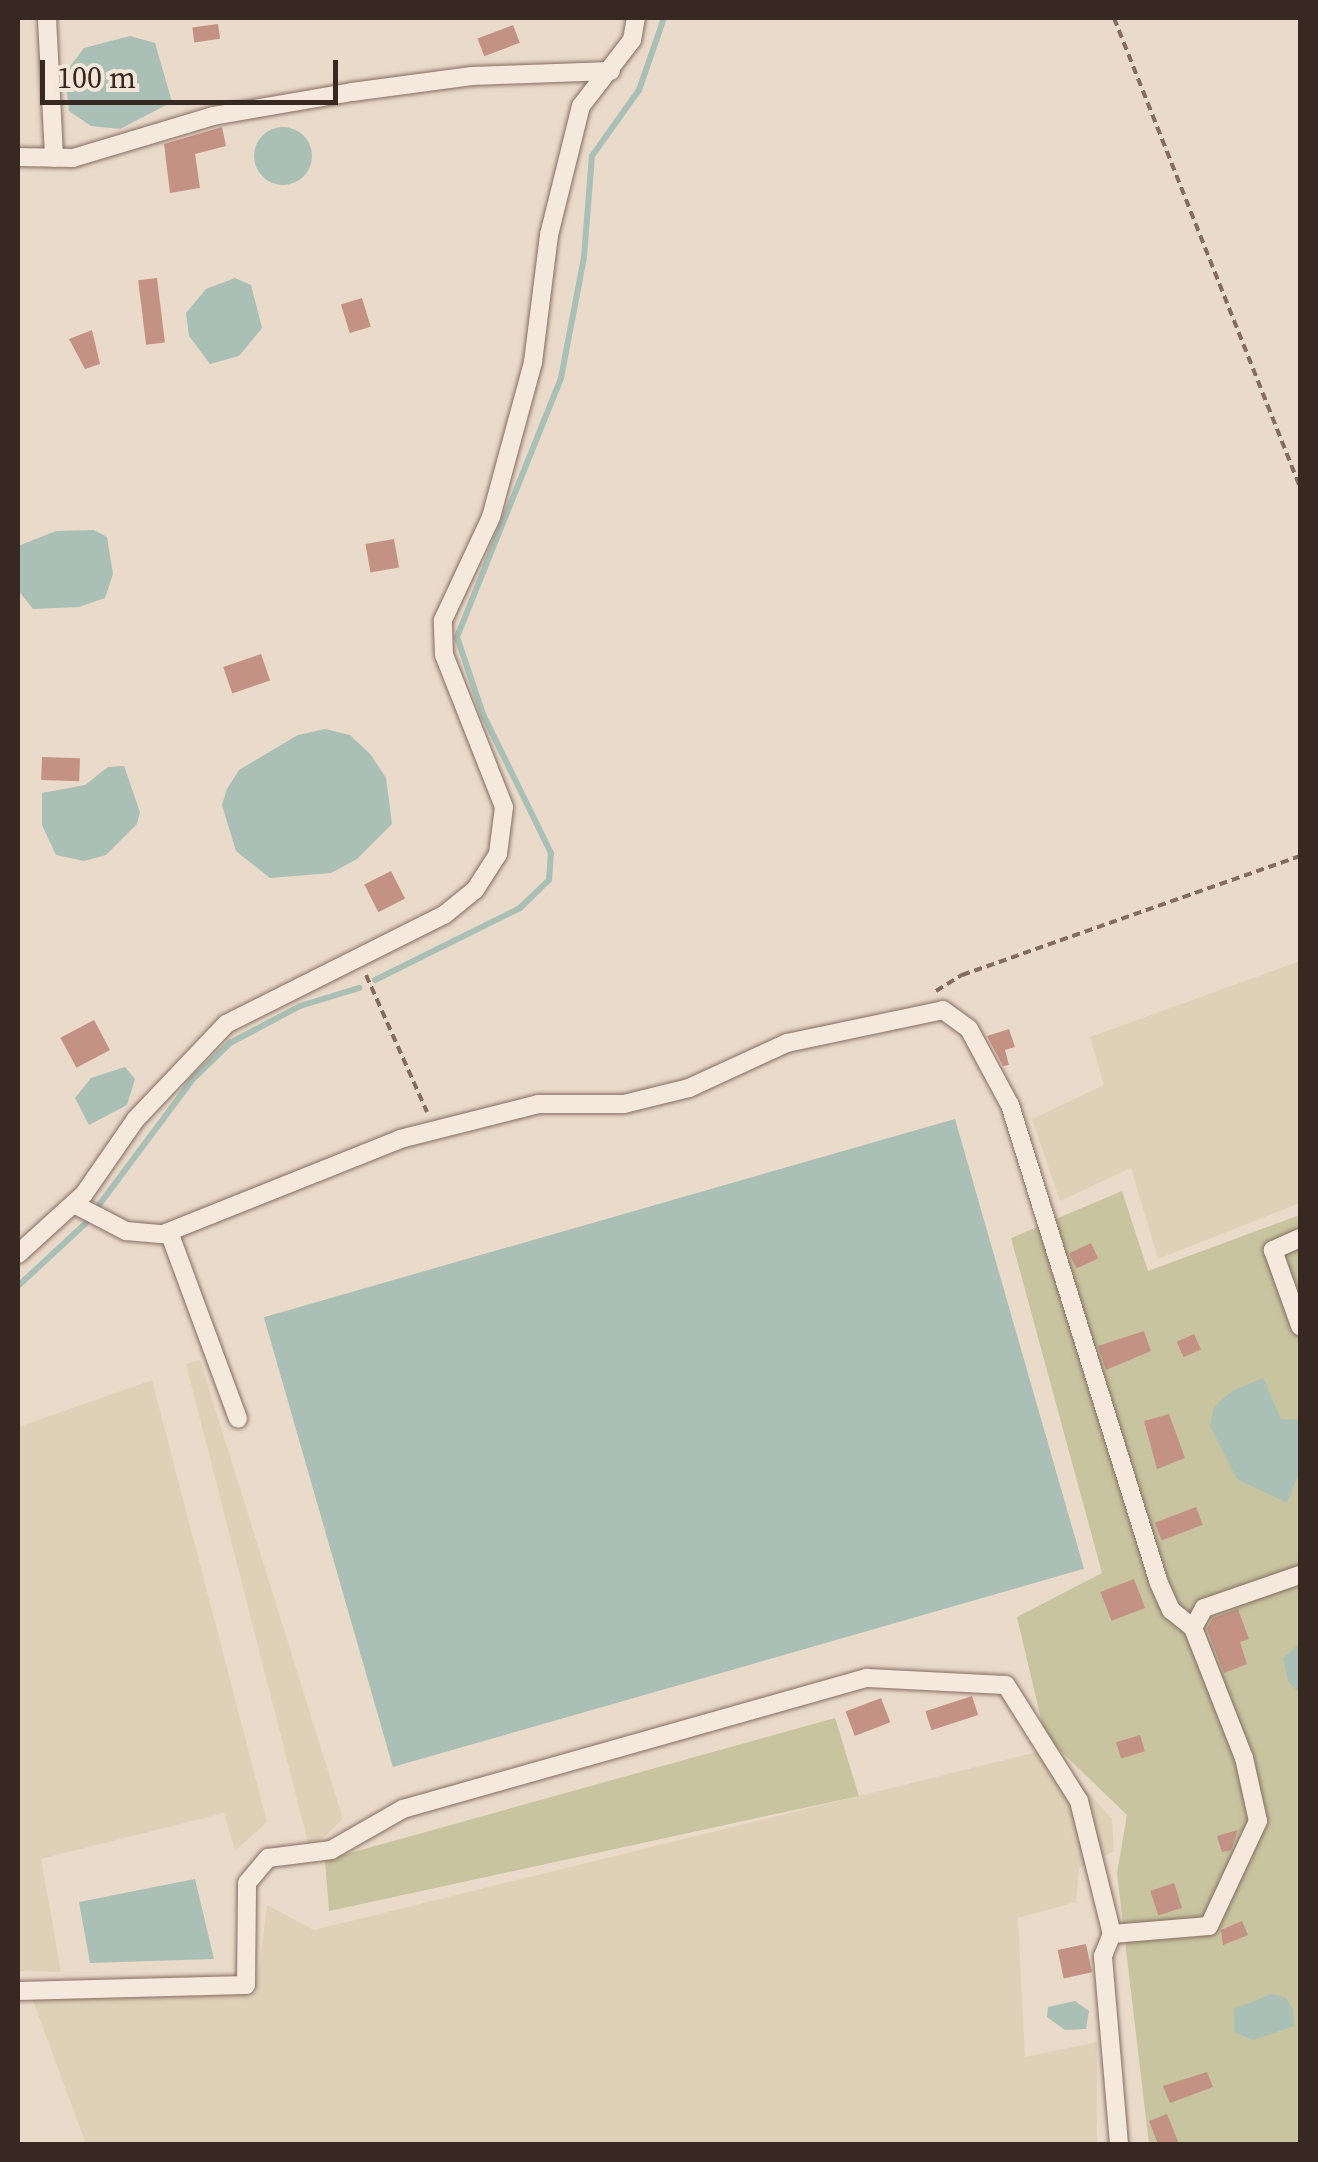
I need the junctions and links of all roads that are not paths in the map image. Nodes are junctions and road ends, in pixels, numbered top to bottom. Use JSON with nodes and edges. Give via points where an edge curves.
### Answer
{"nodes":[{"id":1,"x":47,"y":18,"type":"edge"},
{"id":2,"x":636,"y":18,"type":"edge"},
{"id":3,"x":612,"y":71,"type":"junction"},
{"id":4,"x":18,"y":156,"type":"edge"},
{"id":5,"x":54,"y":158,"type":"junction"},
{"id":6,"x":74,"y":1204,"type":"junction"},
{"id":7,"x":169,"y":1232,"type":"junction"},
{"id":8,"x":1300,"y":1238,"type":"edge"},
{"id":9,"x":18,"y":1254,"type":"edge"},
{"id":10,"x":1300,"y":1326,"type":"edge"},
{"id":11,"x":238,"y":1419,"type":"dead end"},
{"id":12,"x":1300,"y":1575,"type":"edge"},
{"id":13,"x":1193,"y":1628,"type":"junction"},
{"id":14,"x":1112,"y":1934,"type":"junction"},
{"id":15,"x":18,"y":1990,"type":"edge"},
{"id":16,"x":1120,"y":2144,"type":"edge"}],
"edges":[{"from":1,"to":5,"type":"street"},
{"from":2,"to":3,"type":"street","via":[[632,40]]},
{"from":3,"to":5,"type":"street","via":[[472,76],[352,92],[213,116]]},
{"from":3,"to":6,"type":"street","via":[[582,106],[550,235],[532,362],[490,517],[443,620],[444,655],[504,807],[498,854],[476,890],[444,916],[362,961],[259,1002],[226,1024],[159,1092]]},
{"from":4,"to":5,"type":"street"},
{"from":6,"to":7,"type":"street","via":[[126,1231]]},
{"from":6,"to":9,"type":"street"},
{"from":7,"to":11,"type":"street"},
{"from":7,"to":13,"type":"street","via":[[436,1129],[571,1099],[624,1104],[689,1088],[787,1043],[942,1010],[968,1030],[1010,1105],[1158,1581],[1172,1610]]},
{"from":8,"to":10,"type":"street","via":[[1273,1250]]},
{"from":12,"to":13,"type":"street","via":[[1204,1608]]},
{"from":13,"to":14,"type":"street","via":[[1244,1758],[1258,1821],[1209,1926]]},
{"from":14,"to":15,"type":"street","via":[[1079,1801],[1006,1685],[867,1678],[403,1809],[331,1850],[268,1858],[247,1883],[246,1985]]},
{"from":14,"to":16,"type":"street","via":[[1102,1956]]}]}
